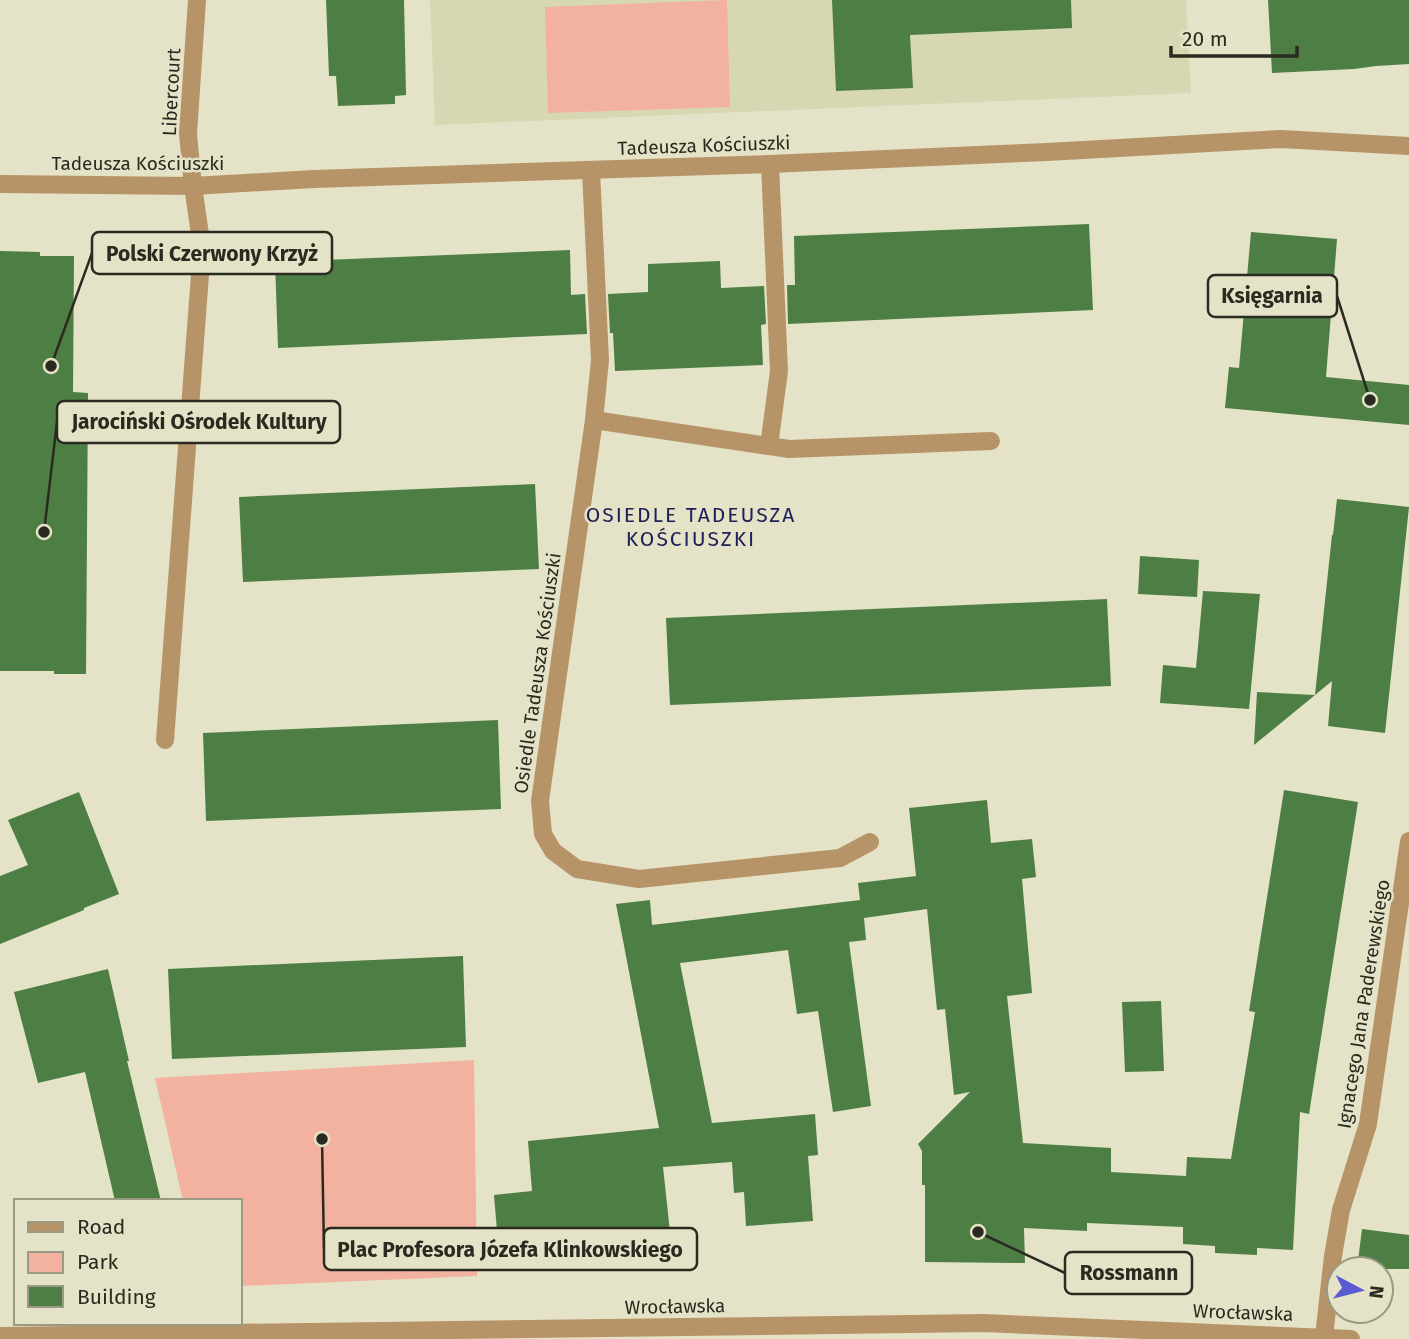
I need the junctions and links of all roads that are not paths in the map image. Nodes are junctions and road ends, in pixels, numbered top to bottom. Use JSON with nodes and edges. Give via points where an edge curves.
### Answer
{"nodes":[{"id":1,"x":197,"y":0,"type":"edge"},
{"id":2,"x":1409,"y":146,"type":"edge"},
{"id":3,"x":771,"y":164,"type":"junction"},
{"id":4,"x":591,"y":171,"type":"junction"},
{"id":5,"x":0,"y":184,"type":"edge"},
{"id":6,"x":193,"y":186,"type":"junction"},
{"id":7,"x":594,"y":420,"type":"junction"},
{"id":8,"x":991,"y":441,"type":"dead end"},
{"id":9,"x":769,"y":446,"type":"junction"},
{"id":10,"x":165,"y":740,"type":"dead end"},
{"id":11,"x":1409,"y":841,"type":"edge"},
{"id":12,"x":870,"y":842,"type":"dead end"},
{"id":13,"x":982,"y":1331,"type":"edge"},
{"id":14,"x":0,"y":1336,"type":"edge"},
{"id":15,"x":1324,"y":1337,"type":"junction"},
{"id":16,"x":1351,"y":1339,"type":"edge"}],
"edges":[{"from":1,"to":6,"type":"street","name":"Libercourt","via":[[188,134]]},
{"from":2,"to":3,"type":"street","name":"Tadeusza Kościuszki","via":[[1281,139]]},
{"from":3,"to":4,"type":"street","name":"Tadeusza Kościuszki"},
{"from":3,"to":9,"type":"street","via":[[779,371]]},
{"from":4,"to":6,"type":"street","name":"Tadeusza Kościuszki"},
{"from":4,"to":7,"type":"street","name":"Osiedle Tadeusza Kościuszki","via":[[600,360]]},
{"from":5,"to":6,"type":"street","name":"Tadeusza Kościuszki"},
{"from":6,"to":10,"type":"street","name":"Libercourt","via":[[202,248]]},
{"from":7,"to":9,"type":"street"},
{"from":7,"to":12,"type":"street","name":"Osiedle Tadeusza Kościuszki","via":[[540,801],[543,834],[553,851],[577,869],[639,879],[840,858]]},
{"from":8,"to":9,"type":"street"},
{"from":11,"to":15,"type":"street","name":"Ignacego Jana Paderewskiego","via":[[1368,1124],[1341,1210]]},
{"from":13,"to":14,"type":"street","name":"Wrocławska"},
{"from":13,"to":15,"type":"street","name":"Wrocławska"},
{"from":15,"to":16,"type":"street","name":"Wrocławska"}]}
